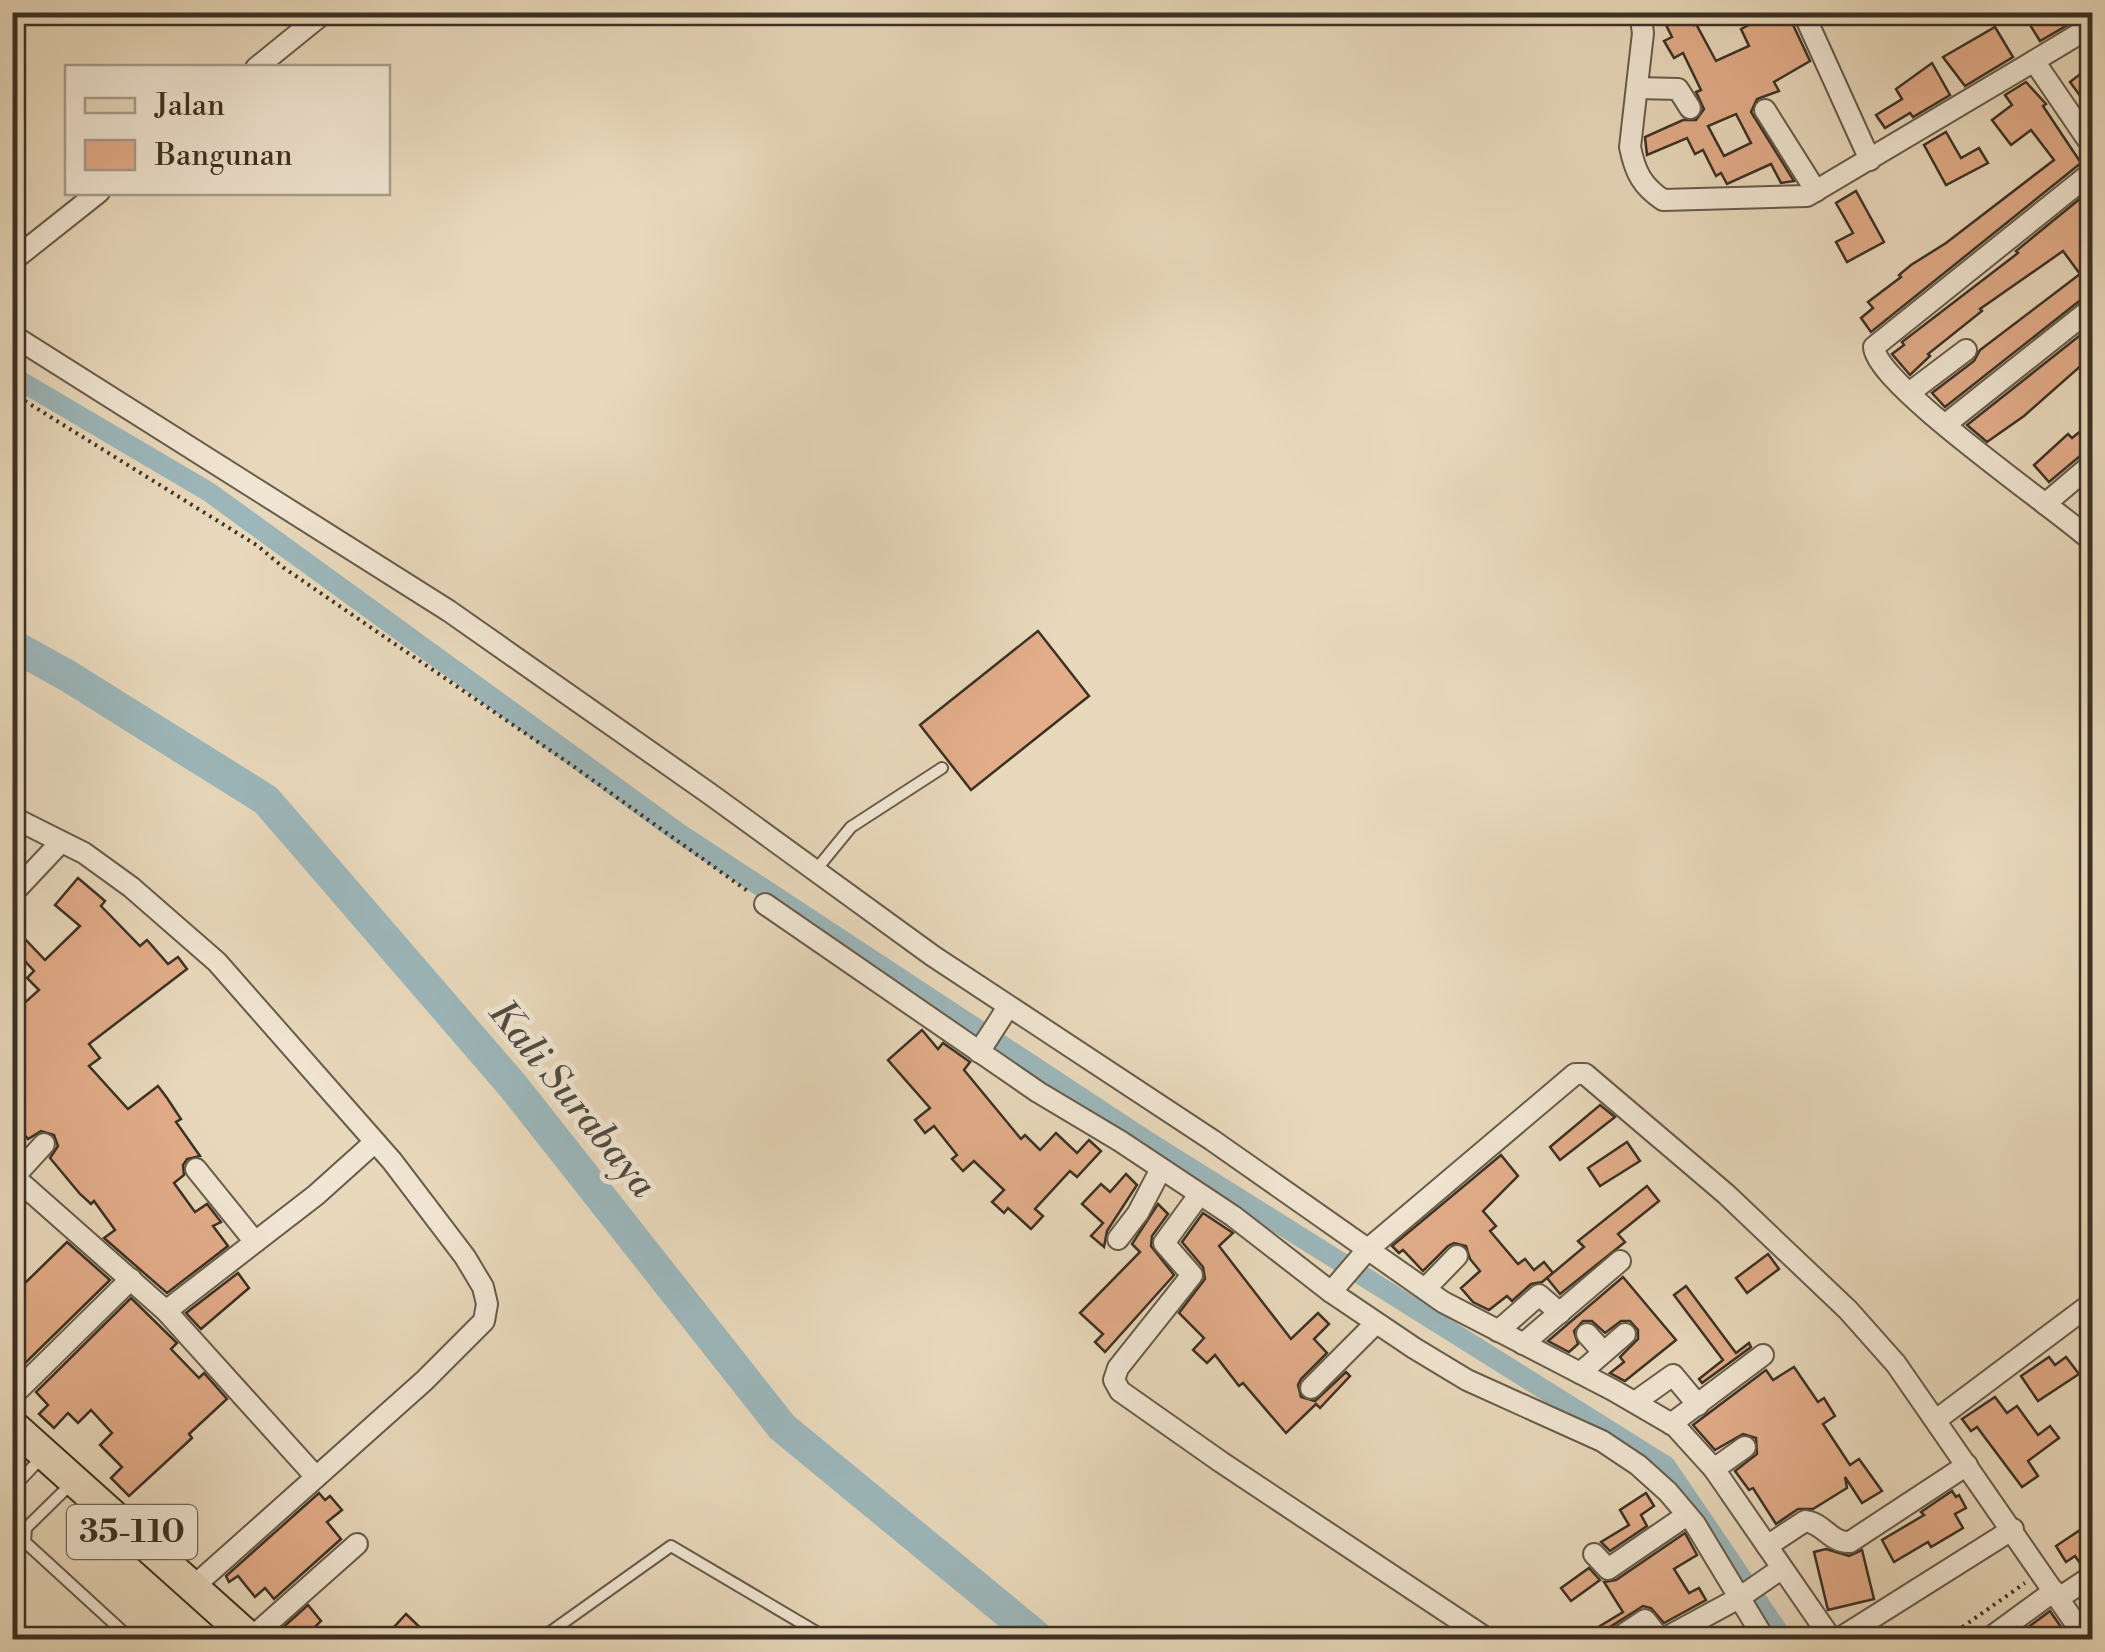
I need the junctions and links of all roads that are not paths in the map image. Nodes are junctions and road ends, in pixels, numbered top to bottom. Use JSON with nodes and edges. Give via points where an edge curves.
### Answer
{"nodes":[{"id":1,"x":324,"y":12,"type":"edge"},
{"id":2,"x":1640,"y":12,"type":"edge"},
{"id":3,"x":1804,"y":12,"type":"edge"},
{"id":4,"x":2092,"y":26,"type":"edge"},
{"id":5,"x":2034,"y":61,"type":"junction"},
{"id":6,"x":260,"y":65,"type":"edge"},
{"id":7,"x":1637,"y":88,"type":"junction"},
{"id":8,"x":1690,"y":108,"type":"dead end"},
{"id":9,"x":1765,"y":110,"type":"dead end"},
{"id":10,"x":2092,"y":146,"type":"edge"},
{"id":11,"x":1870,"y":160,"type":"junction"},
{"id":12,"x":2092,"y":172,"type":"edge"},
{"id":13,"x":1816,"y":191,"type":"junction"},
{"id":14,"x":95,"y":195,"type":"edge"},
{"id":15,"x":12,"y":261,"type":"edge"},
{"id":16,"x":2092,"y":308,"type":"edge"},
{"id":17,"x":12,"y":335,"type":"edge"},
{"id":18,"x":1966,"y":350,"type":"dead end"},
{"id":19,"x":1909,"y":394,"type":"junction"},
{"id":20,"x":1946,"y":424,"type":"junction"},
{"id":21,"x":2092,"y":464,"type":"edge"},
{"id":22,"x":2045,"y":504,"type":"junction"},
{"id":23,"x":2088,"y":530,"type":"edge"},
{"id":24,"x":942,"y":768,"type":"dead end"},
{"id":25,"x":17,"y":825,"type":"edge"},
{"id":26,"x":62,"y":842,"type":"junction"},
{"id":27,"x":814,"y":872,"type":"junction"},
{"id":28,"x":13,"y":893,"type":"edge"},
{"id":29,"x":765,"y":904,"type":"road end"},
{"id":30,"x":1004,"y":1014,"type":"junction"},
{"id":31,"x":981,"y":1048,"type":"junction"},
{"id":32,"x":375,"y":1142,"type":"junction"},
{"id":33,"x":44,"y":1144,"type":"dead end"},
{"id":34,"x":196,"y":1169,"type":"dead end"},
{"id":35,"x":1161,"y":1169,"type":"junction"},
{"id":36,"x":13,"y":1177,"type":"edge"},
{"id":37,"x":1199,"y":1194,"type":"junction"},
{"id":38,"x":1118,"y":1239,"type":"dead end"},
{"id":39,"x":255,"y":1242,"type":"junction"},
{"id":40,"x":1359,"y":1256,"type":"junction"},
{"id":41,"x":1457,"y":1256,"type":"dead end"},
{"id":42,"x":1620,"y":1261,"type":"dead end"},
{"id":43,"x":130,"y":1278,"type":"junction"},
{"id":44,"x":1333,"y":1288,"type":"junction"},
{"id":45,"x":1425,"y":1289,"type":"junction"},
{"id":46,"x":2092,"y":1303,"type":"edge"},
{"id":47,"x":166,"y":1311,"type":"junction"},
{"id":48,"x":1560,"y":1313,"type":"junction"},
{"id":49,"x":1376,"y":1323,"type":"junction"},
{"id":50,"x":1498,"y":1331,"type":"junction"},
{"id":51,"x":1587,"y":1334,"type":"dead end"},
{"id":52,"x":1626,"y":1334,"type":"dead end"},
{"id":53,"x":1523,"y":1344,"type":"junction"},
{"id":54,"x":1603,"y":1352,"type":"junction"},
{"id":55,"x":1763,"y":1355,"type":"dead end"},
{"id":56,"x":1580,"y":1374,"type":"junction"},
{"id":57,"x":1311,"y":1388,"type":"dead end"},
{"id":58,"x":12,"y":1396,"type":"edge"},
{"id":59,"x":1635,"y":1402,"type":"junction"},
{"id":60,"x":1698,"y":1404,"type":"junction"},
{"id":61,"x":1936,"y":1420,"type":"junction"},
{"id":62,"x":1671,"y":1424,"type":"junction"},
{"id":63,"x":12,"y":1425,"type":"edge"},
{"id":64,"x":1744,"y":1447,"type":"dead end"},
{"id":65,"x":44,"y":1454,"type":"junction"},
{"id":66,"x":1967,"y":1465,"type":"junction"},
{"id":67,"x":1714,"y":1469,"type":"junction"},
{"id":68,"x":316,"y":1478,"type":"junction"},
{"id":69,"x":75,"y":1481,"type":"junction"},
{"id":70,"x":12,"y":1489,"type":"edge"},
{"id":71,"x":1687,"y":1514,"type":"junction"},
{"id":72,"x":2012,"y":1529,"type":"junction"},
{"id":73,"x":357,"y":1544,"type":"dead end"},
{"id":74,"x":1767,"y":1546,"type":"junction"},
{"id":75,"x":1594,"y":1554,"type":"dead end"},
{"id":76,"x":1776,"y":1573,"type":"junction"},
{"id":77,"x":2092,"y":1576,"type":"edge"},
{"id":78,"x":194,"y":1587,"type":"junction"},
{"id":79,"x":2057,"y":1595,"type":"junction"},
{"id":80,"x":1741,"y":1597,"type":"junction"},
{"id":81,"x":252,"y":1639,"type":"edge"},
{"id":82,"x":132,"y":1640,"type":"edge"},
{"id":83,"x":539,"y":1640,"type":"edge"},
{"id":84,"x":830,"y":1640,"type":"edge"},
{"id":85,"x":1489,"y":1640,"type":"edge"},
{"id":86,"x":1615,"y":1640,"type":"edge"},
{"id":87,"x":1764,"y":1640,"type":"edge"},
{"id":88,"x":1835,"y":1640,"type":"edge"},
{"id":89,"x":1986,"y":1640,"type":"edge"},
{"id":90,"x":2087,"y":1640,"type":"edge"}],
"edges":[{"from":1,"to":6,"type":"street"},
{"from":2,"to":7,"type":"street"},
{"from":3,"to":11,"type":"street"},
{"from":4,"to":5,"type":"street"},
{"from":5,"to":10,"type":"street"},
{"from":5,"to":11,"type":"street"},
{"from":7,"to":8,"type":"street","via":[[1678,89]]},
{"from":7,"to":13,"type":"street","via":[[1634,166],[1663,200]]},
{"from":9,"to":13,"type":"street"},
{"from":11,"to":13,"type":"street"},
{"from":12,"to":19,"type":"street","via":[[1878,341],[1874,355]]},
{"from":14,"to":15,"type":"street"},
{"from":16,"to":20,"type":"street"},
{"from":17,"to":27,"type":"street","via":[[449,612]]},
{"from":18,"to":19,"type":"street"},
{"from":19,"to":20,"type":"street"},
{"from":20,"to":22,"type":"street"},
{"from":21,"to":22,"type":"street"},
{"from":22,"to":23,"type":"street"},
{"from":24,"to":27,"type":"lane","via":[[851,827]]},
{"from":25,"to":26,"type":"street"},
{"from":26,"to":28,"type":"street"},
{"from":26,"to":32,"type":"street","via":[[132,887],[217,962]]},
{"from":27,"to":30,"type":"street"},
{"from":29,"to":31,"type":"street"},
{"from":30,"to":31,"type":"street"},
{"from":30,"to":40,"type":"street","via":[[1212,1140]]},
{"from":31,"to":35,"type":"street"},
{"from":32,"to":39,"type":"street"},
{"from":32,"to":68,"type":"street","via":[[465,1257],[487,1304],[484,1321]]},
{"from":33,"to":36,"type":"street"},
{"from":34,"to":39,"type":"street"},
{"from":35,"to":37,"type":"street"},
{"from":35,"to":38,"type":"street"},
{"from":36,"to":43,"type":"street"},
{"from":37,"to":44,"type":"street"},
{"from":37,"to":85,"type":"street","via":[[1164,1243],[1192,1275],[1118,1368],[1114,1380],[1120,1391]]},
{"from":39,"to":47,"type":"street"},
{"from":40,"to":44,"type":"street"},
{"from":40,"to":45,"type":"street"},
{"from":40,"to":61,"type":"street","via":[[1575,1074],[1585,1074],[1848,1310]]},
{"from":41,"to":45,"type":"street"},
{"from":42,"to":48,"type":"street"},
{"from":43,"to":47,"type":"street"},
{"from":43,"to":58,"type":"street"},
{"from":44,"to":49,"type":"street"},
{"from":45,"to":50,"type":"street"},
{"from":46,"to":61,"type":"street"},
{"from":47,"to":68,"type":"street"},
{"from":48,"to":50,"type":"street","via":[[1539,1295]]},
{"from":48,"to":53,"type":"street"},
{"from":49,"to":57,"type":"street"},
{"from":49,"to":71,"type":"street","via":[[1467,1380],[1602,1441],[1652,1477]]},
{"from":50,"to":53,"type":"street"},
{"from":51,"to":54,"type":"street"},
{"from":52,"to":54,"type":"street"},
{"from":53,"to":56,"type":"street"},
{"from":54,"to":56,"type":"street"},
{"from":55,"to":60,"type":"street"},
{"from":56,"to":59,"type":"street"},
{"from":59,"to":60,"type":"street","via":[[1673,1375]]},
{"from":59,"to":62,"type":"street"},
{"from":60,"to":62,"type":"street"},
{"from":61,"to":66,"type":"street"},
{"from":62,"to":67,"type":"street"},
{"from":63,"to":65,"type":"main road","number":"35-110"},
{"from":64,"to":67,"type":"street"},
{"from":65,"to":69,"type":"main road","number":"35-110"},
{"from":65,"to":70,"type":"lane"},
{"from":66,"to":72,"type":"street"},
{"from":66,"to":74,"type":"street","via":[[1850,1542],[1805,1521]]},
{"from":67,"to":74,"type":"street"},
{"from":68,"to":78,"type":"street"},
{"from":69,"to":78,"type":"main road","number":"35-110"},
{"from":69,"to":82,"type":"lane","via":[[26,1528],[25,1542]]},
{"from":71,"to":75,"type":"street","via":[[1608,1569]]},
{"from":71,"to":80,"type":"street"},
{"from":72,"to":79,"type":"street"},
{"from":72,"to":88,"type":"street"},
{"from":73,"to":81,"type":"street"},
{"from":74,"to":76,"type":"street"},
{"from":76,"to":80,"type":"street"},
{"from":76,"to":88,"type":"street"},
{"from":77,"to":79,"type":"street"},
{"from":78,"to":81,"type":"main road","number":"35-110"},
{"from":79,"to":89,"type":"street"},
{"from":79,"to":90,"type":"street"},
{"from":80,"to":86,"type":"street","via":[[1665,1638],[1644,1620]]},
{"from":80,"to":87,"type":"street"},
{"from":83,"to":84,"type":"lane","via":[[671,1546]]}]}
